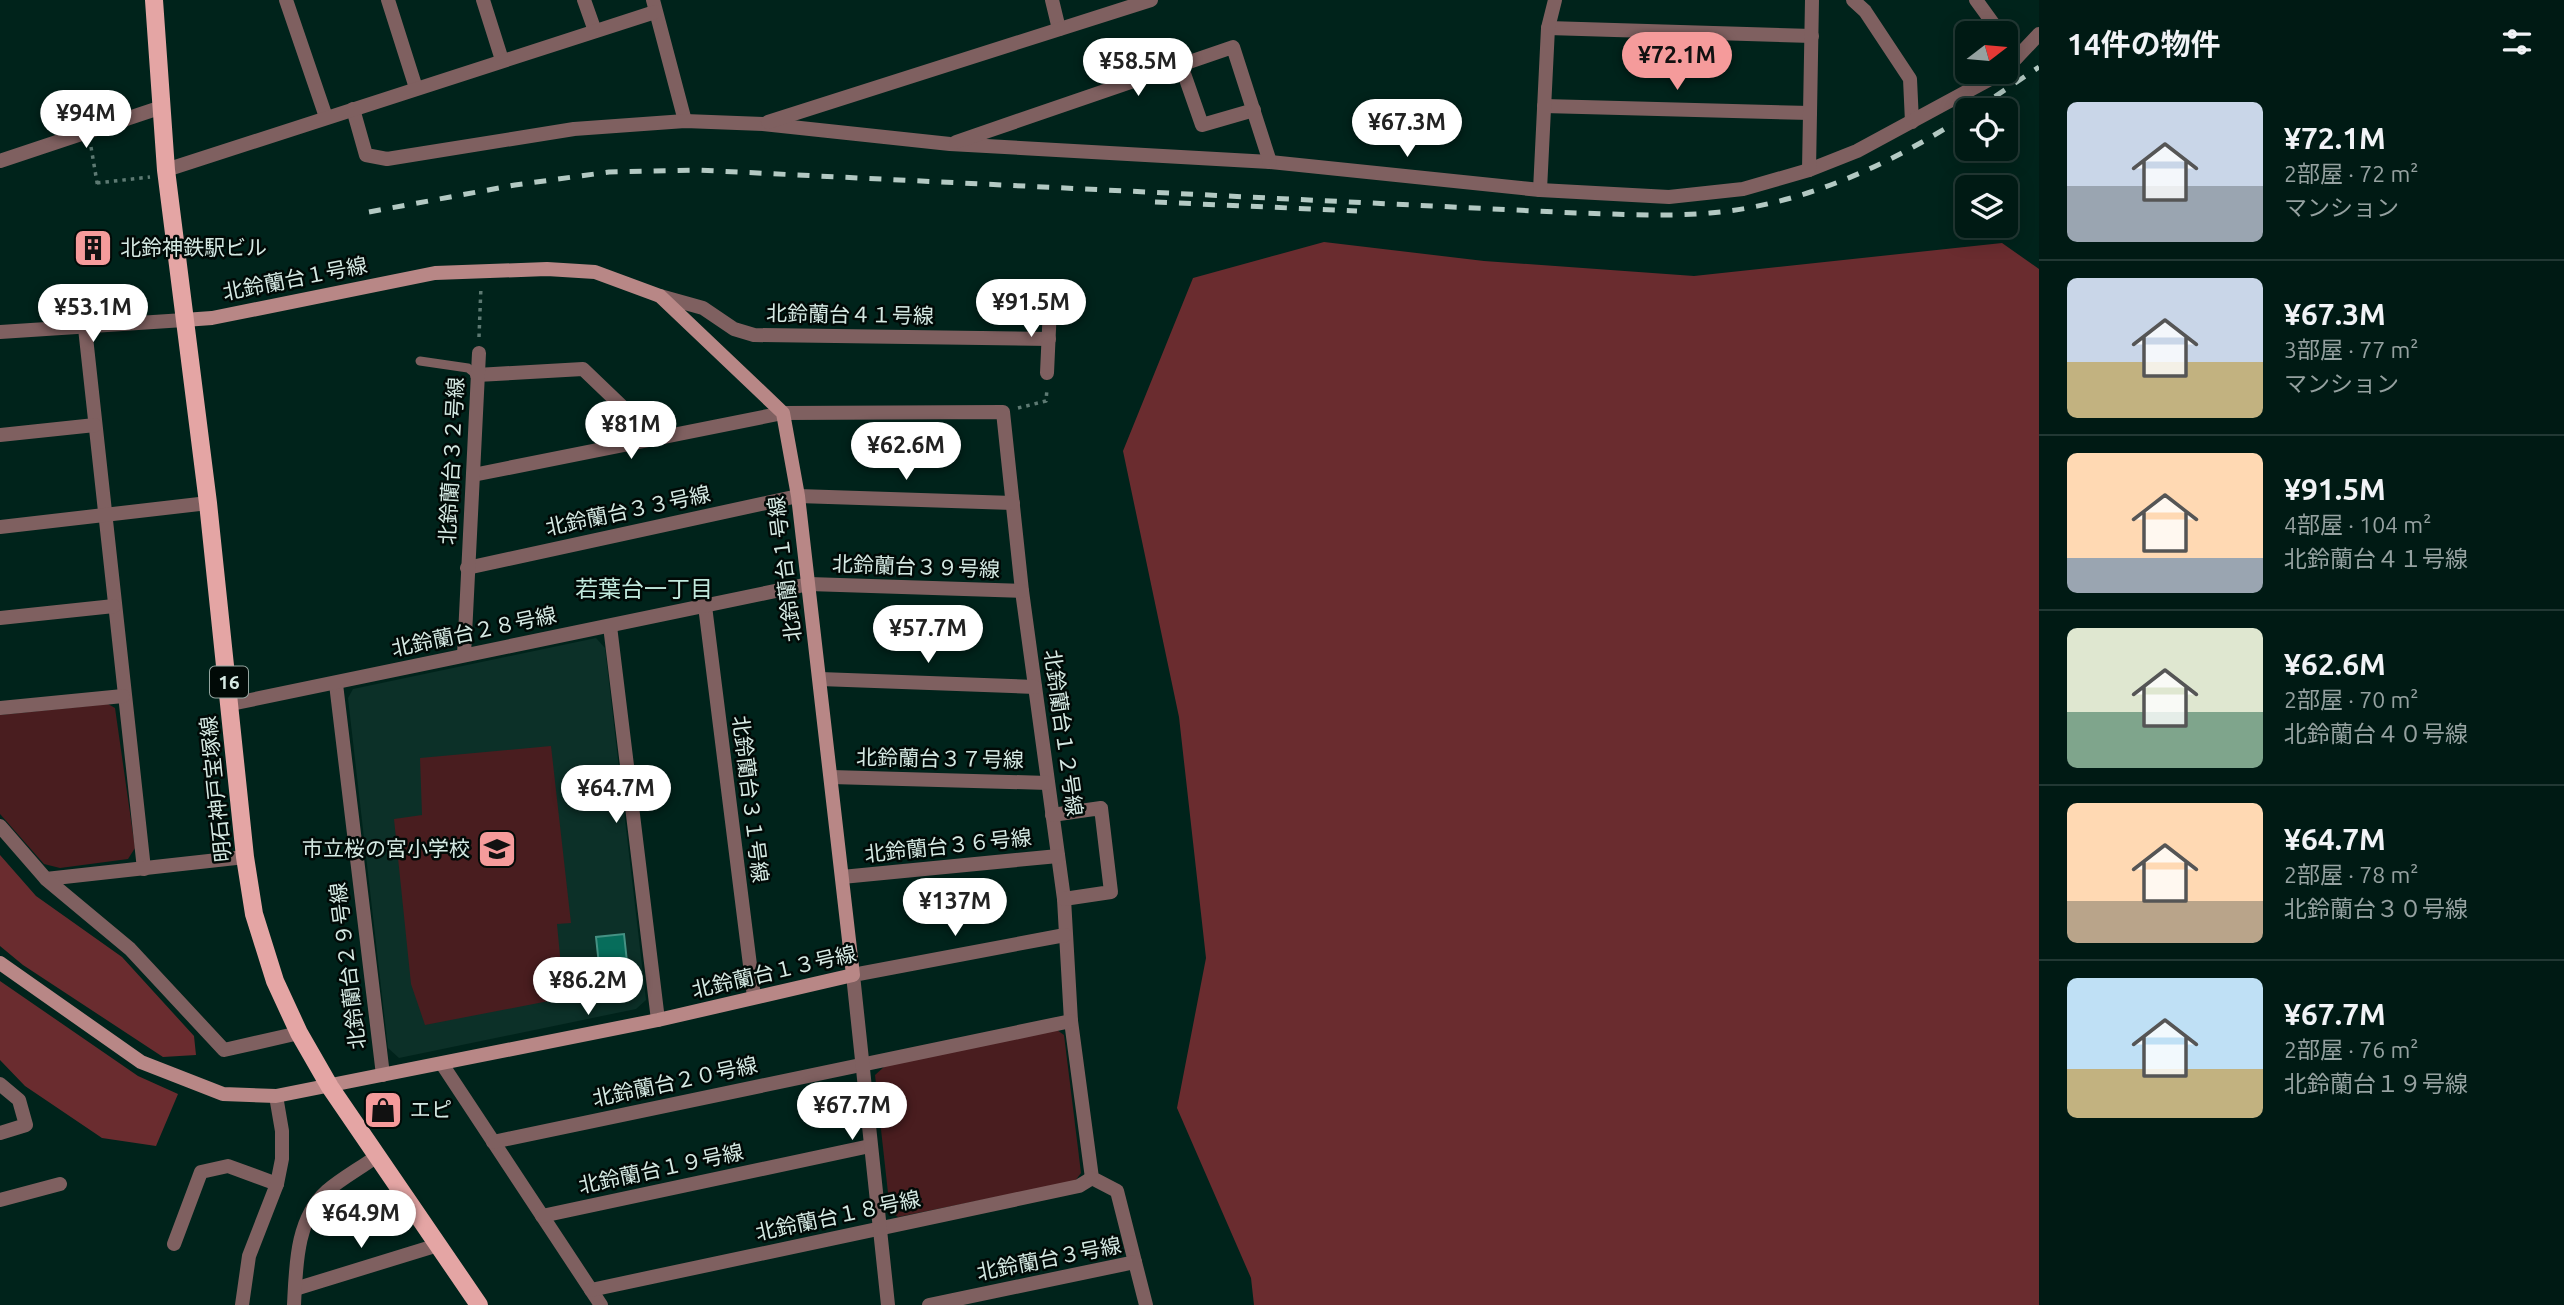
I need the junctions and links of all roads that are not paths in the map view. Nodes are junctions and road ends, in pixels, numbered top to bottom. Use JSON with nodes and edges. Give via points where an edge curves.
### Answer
{"nodes":[{"id":1,"x":154,"y":0,"type":"edge"},
{"id":2,"x":286,"y":0,"type":"edge"},
{"id":3,"x":388,"y":0,"type":"edge"},
{"id":4,"x":483,"y":0,"type":"edge"},
{"id":5,"x":584,"y":0,"type":"edge"},
{"id":6,"x":1052,"y":0,"type":"edge"},
{"id":7,"x":1152,"y":0,"type":"edge"},
{"id":8,"x":1555,"y":0,"type":"edge"},
{"id":9,"x":1812,"y":0,"type":"edge"},
{"id":10,"x":1853,"y":0,"type":"edge"},
{"id":11,"x":1976,"y":0,"type":"edge"},
{"id":12,"x":654,"y":6,"type":"edge"},
{"id":13,"x":1991,"y":21,"type":"edge"},
{"id":14,"x":1548,"y":28,"type":"junction"},
{"id":15,"x":1059,"y":29,"type":"junction"},
{"id":16,"x":595,"y":31,"type":"junction"},
{"id":17,"x":2039,"y":34,"type":"edge"},
{"id":18,"x":1812,"y":36,"type":"junction"},
{"id":19,"x":2018,"y":56,"type":"edge"},
{"id":20,"x":502,"y":60,"type":"junction"},
{"id":21,"x":1181,"y":65,"type":"junction"},
{"id":22,"x":1979,"y":84,"type":"edge"},
{"id":23,"x":416,"y":88,"type":"junction"},
{"id":24,"x":1544,"y":106,"type":"junction"},
{"id":25,"x":162,"y":107,"type":"junction"},
{"id":26,"x":353,"y":109,"type":"junction"},
{"id":27,"x":1254,"y":110,"type":"junction"},
{"id":28,"x":1810,"y":113,"type":"junction"},
{"id":29,"x":326,"y":117,"type":"junction"},
{"id":30,"x":685,"y":121,"type":"junction"},
{"id":31,"x":1912,"y":122,"type":"junction"},
{"id":32,"x":763,"y":124,"type":"junction"},
{"id":33,"x":950,"y":144,"type":"junction"},
{"id":34,"x":0,"y":161,"type":"edge"},
{"id":35,"x":1270,"y":162,"type":"junction"},
{"id":36,"x":1809,"y":170,"type":"junction"},
{"id":37,"x":158,"y":174,"type":"junction"},
{"id":38,"x":1540,"y":190,"type":"junction"},
{"id":39,"x":660,"y":296,"type":"junction"},
{"id":40,"x":1050,"y":307,"type":"dead end"},
{"id":41,"x":184,"y":320,"type":"junction"},
{"id":42,"x":85,"y":328,"type":"junction"},
{"id":43,"x":0,"y":332,"type":"edge"},
{"id":44,"x":1049,"y":339,"type":"junction"},
{"id":45,"x":478,"y":353,"type":"road end"},
{"id":46,"x":420,"y":361,"type":"dead end"},
{"id":47,"x":1047,"y":373,"type":"road end"},
{"id":48,"x":478,"y":375,"type":"junction"},
{"id":49,"x":783,"y":413,"type":"junction"},
{"id":50,"x":95,"y":425,"type":"junction"},
{"id":51,"x":0,"y":435,"type":"edge"},
{"id":52,"x":655,"y":438,"type":"junction"},
{"id":53,"x":473,"y":475,"type":"junction"},
{"id":54,"x":798,"y":496,"type":"junction"},
{"id":55,"x":208,"y":503,"type":"junction"},
{"id":56,"x":1013,"y":503,"type":"junction"},
{"id":57,"x":105,"y":515,"type":"junction"},
{"id":58,"x":0,"y":527,"type":"edge"},
{"id":59,"x":467,"y":568,"type":"junction"},
{"id":60,"x":809,"y":584,"type":"junction"},
{"id":61,"x":1022,"y":591,"type":"junction"},
{"id":62,"x":114,"y":606,"type":"junction"},
{"id":63,"x":705,"y":606,"type":"junction"},
{"id":64,"x":0,"y":618,"type":"edge"},
{"id":65,"x":610,"y":626,"type":"junction"},
{"id":66,"x":464,"y":655,"type":"junction"},
{"id":67,"x":820,"y":679,"type":"junction"},
{"id":68,"x":336,"y":684,"type":"junction"},
{"id":69,"x":1035,"y":687,"type":"junction"},
{"id":70,"x":123,"y":696,"type":"junction"},
{"id":71,"x":231,"y":704,"type":"junction"},
{"id":72,"x":0,"y":708,"type":"edge"},
{"id":73,"x":831,"y":777,"type":"junction"},
{"id":74,"x":1048,"y":783,"type":"junction"},
{"id":75,"x":1052,"y":815,"type":"junction"},
{"id":76,"x":0,"y":826,"type":"edge"},
{"id":77,"x":1058,"y":856,"type":"junction"},
{"id":78,"x":245,"y":857,"type":"junction"},
{"id":79,"x":144,"y":869,"type":"junction"},
{"id":80,"x":842,"y":877,"type":"junction"},
{"id":81,"x":46,"y":879,"type":"junction"},
{"id":82,"x":1064,"y":899,"type":"junction"},
{"id":83,"x":1065,"y":935,"type":"junction"},
{"id":84,"x":0,"y":963,"type":"edge"},
{"id":85,"x":853,"y":975,"type":"junction"},
{"id":86,"x":754,"y":997,"type":"junction"},
{"id":87,"x":658,"y":1020,"type":"junction"},
{"id":88,"x":1071,"y":1021,"type":"junction"},
{"id":89,"x":299,"y":1032,"type":"junction"},
{"id":90,"x":442,"y":1064,"type":"junction"},
{"id":91,"x":862,"y":1064,"type":"junction"},
{"id":92,"x":383,"y":1075,"type":"junction"},
{"id":93,"x":0,"y":1084,"type":"edge"},
{"id":94,"x":330,"y":1087,"type":"junction"},
{"id":95,"x":276,"y":1096,"type":"junction"},
{"id":96,"x":0,"y":1133,"type":"edge"},
{"id":97,"x":493,"y":1142,"type":"junction"},
{"id":98,"x":870,"y":1146,"type":"junction"},
{"id":99,"x":377,"y":1156,"type":"junction"},
{"id":100,"x":1093,"y":1178,"type":"junction"},
{"id":101,"x":60,"y":1184,"type":"dead end"},
{"id":102,"x":277,"y":1184,"type":"junction"},
{"id":103,"x":0,"y":1200,"type":"edge"},
{"id":104,"x":542,"y":1216,"type":"junction"},
{"id":105,"x":878,"y":1229,"type":"junction"},
{"id":106,"x":174,"y":1244,"type":"dead end"},
{"id":107,"x":438,"y":1245,"type":"junction"},
{"id":108,"x":1135,"y":1262,"type":"junction"},
{"id":109,"x":295,"y":1289,"type":"junction"},
{"id":110,"x":591,"y":1290,"type":"junction"},
{"id":111,"x":242,"y":1305,"type":"edge"},
{"id":112,"x":294,"y":1305,"type":"edge"},
{"id":113,"x":479,"y":1305,"type":"edge"},
{"id":114,"x":601,"y":1305,"type":"edge"},
{"id":115,"x":888,"y":1305,"type":"edge"},
{"id":116,"x":929,"y":1305,"type":"edge"},
{"id":117,"x":1146,"y":1305,"type":"edge"}],
"edges":[{"from":1,"to":25,"type":"main road","name":"明石神戸宝塚線","number":"16"},
{"from":2,"to":29,"type":"street"},
{"from":3,"to":23,"type":"street"},
{"from":4,"to":20,"type":"street"},
{"from":5,"to":16,"type":"street"},
{"from":6,"to":15,"type":"street"},
{"from":7,"to":15,"type":"street"},
{"from":8,"to":14,"type":"street"},
{"from":9,"to":18,"type":"street"},
{"from":10,"to":31,"type":"street","via":[[1910,79]]},
{"from":11,"to":13,"type":"street"},
{"from":12,"to":16,"type":"street"},
{"from":12,"to":30,"type":"street"},
{"from":14,"to":18,"type":"street"},
{"from":14,"to":24,"type":"street"},
{"from":15,"to":32,"type":"street"},
{"from":16,"to":20,"type":"street"},
{"from":17,"to":19,"type":"street"},
{"from":18,"to":28,"type":"street"},
{"from":20,"to":23,"type":"street"},
{"from":21,"to":27,"type":"street","via":[[1202,125]]},
{"from":21,"to":27,"type":"street","via":[[1233,47]]},
{"from":21,"to":33,"type":"street"},
{"from":22,"to":31,"type":"street"},
{"from":23,"to":26,"type":"street"},
{"from":24,"to":28,"type":"street"},
{"from":24,"to":38,"type":"street"},
{"from":25,"to":34,"type":"street"},
{"from":25,"to":37,"type":"main road","name":"明石神戸宝塚線","number":"16"},
{"from":26,"to":29,"type":"street"},
{"from":26,"to":30,"type":"street","via":[[366,155],[387,159],[574,129]]},
{"from":27,"to":35,"type":"street"},
{"from":28,"to":36,"type":"street"},
{"from":29,"to":37,"type":"street"},
{"from":30,"to":32,"type":"street"},
{"from":31,"to":36,"type":"street"},
{"from":32,"to":33,"type":"street"},
{"from":33,"to":35,"type":"street"},
{"from":35,"to":38,"type":"street"},
{"from":36,"to":38,"type":"street","via":[[1743,189],[1669,197]]},
{"from":37,"to":41,"type":"main road","name":"明石神戸宝塚線","number":"16"},
{"from":39,"to":41,"type":"street","name":"北鈴蘭台１号線","via":[[595,272],[482,270],[435,273]]},
{"from":39,"to":44,"type":"street","name":"北鈴蘭台４１号線","via":[[703,308],[734,329],[754,335]]},
{"from":39,"to":49,"type":"street","name":"北鈴蘭台１号線"},
{"from":40,"to":44,"type":"street"},
{"from":41,"to":42,"type":"street","name":"北鈴蘭台１号線"},
{"from":41,"to":55,"type":"main road","name":"明石神戸宝塚線","number":"16"},
{"from":42,"to":43,"type":"street","name":"北鈴蘭台１号線"},
{"from":42,"to":50,"type":"street"},
{"from":44,"to":47,"type":"street"},
{"from":45,"to":48,"type":"street","name":"北鈴蘭台３２号線"},
{"from":46,"to":48,"type":"lane","via":[[468,368]]},
{"from":48,"to":52,"type":"street","via":[[583,369]]},
{"from":48,"to":53,"type":"street","name":"北鈴蘭台３２号線"},
{"from":49,"to":52,"type":"street"},
{"from":49,"to":54,"type":"street","name":"北鈴蘭台１号線"},
{"from":49,"to":56,"type":"street","name":"北鈴蘭台１２号線","via":[[1003,412]]},
{"from":50,"to":51,"type":"street"},
{"from":50,"to":57,"type":"street"},
{"from":52,"to":53,"type":"street"},
{"from":53,"to":59,"type":"street","name":"北鈴蘭台３２号線"},
{"from":54,"to":56,"type":"street","name":"北鈴蘭台３３号線"},
{"from":54,"to":59,"type":"street","name":"北鈴蘭台３３号線"},
{"from":54,"to":60,"type":"street","name":"北鈴蘭台１号線"},
{"from":55,"to":57,"type":"street"},
{"from":55,"to":71,"type":"main road","name":"明石神戸宝塚線","number":"16"},
{"from":56,"to":61,"type":"street","name":"北鈴蘭台１２号線"},
{"from":57,"to":58,"type":"street"},
{"from":57,"to":62,"type":"street"},
{"from":59,"to":66,"type":"street","name":"北鈴蘭台３２号線"},
{"from":60,"to":61,"type":"street","name":"北鈴蘭台３９号線"},
{"from":60,"to":63,"type":"street","name":"北鈴蘭台２８号線"},
{"from":60,"to":67,"type":"street","name":"北鈴蘭台１号線"},
{"from":61,"to":69,"type":"street","name":"北鈴蘭台１２号線"},
{"from":62,"to":64,"type":"street"},
{"from":62,"to":70,"type":"street"},
{"from":63,"to":65,"type":"street","name":"北鈴蘭台２８号線"},
{"from":63,"to":86,"type":"street","name":"北鈴蘭台３１号線"},
{"from":65,"to":66,"type":"street","name":"北鈴蘭台２８号線"},
{"from":65,"to":87,"type":"street"},
{"from":66,"to":68,"type":"street","name":"北鈴蘭台２８号線"},
{"from":67,"to":69,"type":"street"},
{"from":67,"to":73,"type":"street","name":"北鈴蘭台１号線"},
{"from":68,"to":71,"type":"street","name":"北鈴蘭台２８号線"},
{"from":68,"to":92,"type":"street","name":"北鈴蘭台２９号線"},
{"from":69,"to":74,"type":"street","name":"北鈴蘭台１２号線"},
{"from":70,"to":72,"type":"street"},
{"from":70,"to":79,"type":"street"},
{"from":71,"to":78,"type":"main road","name":"明石神戸宝塚線","number":"16"},
{"from":73,"to":74,"type":"street","name":"北鈴蘭台３７号線"},
{"from":73,"to":80,"type":"street","name":"北鈴蘭台１号線"},
{"from":74,"to":75,"type":"street","name":"北鈴蘭台１２号線"},
{"from":75,"to":77,"type":"street","name":"北鈴蘭台１２号線"},
{"from":75,"to":82,"type":"street","via":[[1101,808],[1111,892]]},
{"from":76,"to":81,"type":"street"},
{"from":77,"to":80,"type":"street","name":"北鈴蘭台３６号線"},
{"from":77,"to":82,"type":"street","name":"北鈴蘭台１２号線"},
{"from":78,"to":79,"type":"street"},
{"from":78,"to":89,"type":"main road","name":"明石神戸宝塚線","number":"16","via":[[254,915],[275,981]]},
{"from":79,"to":81,"type":"street"},
{"from":80,"to":85,"type":"street","name":"北鈴蘭台１号線"},
{"from":81,"to":89,"type":"street","via":[[130,949],[224,1050]]},
{"from":82,"to":83,"type":"street","name":"北鈴蘭台１２号線"},
{"from":83,"to":85,"type":"street","name":"北鈴蘭台１３号線"},
{"from":83,"to":88,"type":"street","name":"北鈴蘭台１２号線"},
{"from":84,"to":95,"type":"street","name":"北鈴蘭台１３号線","via":[[141,1062],[223,1094]]},
{"from":85,"to":86,"type":"street","name":"北鈴蘭台１３号線"},
{"from":85,"to":91,"type":"street","name":"北鈴蘭台１号線"},
{"from":86,"to":87,"type":"street","name":"北鈴蘭台１３号線"},
{"from":87,"to":90,"type":"street","name":"北鈴蘭台１３号線"},
{"from":88,"to":91,"type":"street","name":"北鈴蘭台２０号線"},
{"from":88,"to":100,"type":"street","name":"北鈴蘭台１２号線"},
{"from":89,"to":94,"type":"main road","name":"明石神戸宝塚線","number":"16"},
{"from":90,"to":92,"type":"street","name":"北鈴蘭台１３号線"},
{"from":90,"to":97,"type":"street"},
{"from":91,"to":97,"type":"street","name":"北鈴蘭台２０号線"},
{"from":91,"to":98,"type":"street","name":"北鈴蘭台１号線"},
{"from":92,"to":94,"type":"street","name":"北鈴蘭台１３号線"},
{"from":93,"to":96,"type":"street","via":[[19,1100],[26,1125]]},
{"from":94,"to":95,"type":"street","name":"北鈴蘭台１３号線"},
{"from":94,"to":99,"type":"main road","name":"明石神戸宝塚線","number":"16"},
{"from":95,"to":102,"type":"street","via":[[282,1131]]},
{"from":97,"to":104,"type":"street"},
{"from":98,"to":104,"type":"street","name":"北鈴蘭台１９号線"},
{"from":98,"to":105,"type":"street","name":"北鈴蘭台１号線"},
{"from":99,"to":107,"type":"main road","name":"明石神戸宝塚線","number":"16"},
{"from":99,"to":109,"type":"street","via":[[326,1191],[307,1218]]},
{"from":100,"to":105,"type":"street","name":"北鈴蘭台１８号線","via":[[1079,1186]]},
{"from":100,"to":108,"type":"street","via":[[1117,1191]]},
{"from":101,"to":103,"type":"street"},
{"from":102,"to":106,"type":"street","via":[[228,1166],[201,1172]]},
{"from":102,"to":111,"type":"street","via":[[249,1256]]},
{"from":104,"to":110,"type":"street"},
{"from":105,"to":110,"type":"street","name":"北鈴蘭台１８号線"},
{"from":105,"to":115,"type":"street","name":"北鈴蘭台１号線"},
{"from":107,"to":109,"type":"street"},
{"from":107,"to":113,"type":"main road","name":"明石神戸宝塚線","number":"16"},
{"from":108,"to":116,"type":"street","name":"北鈴蘭台３号線"},
{"from":108,"to":117,"type":"street","name":"北鈴蘭台３号線"},
{"from":109,"to":112,"type":"street"},
{"from":110,"to":114,"type":"street"}]}
